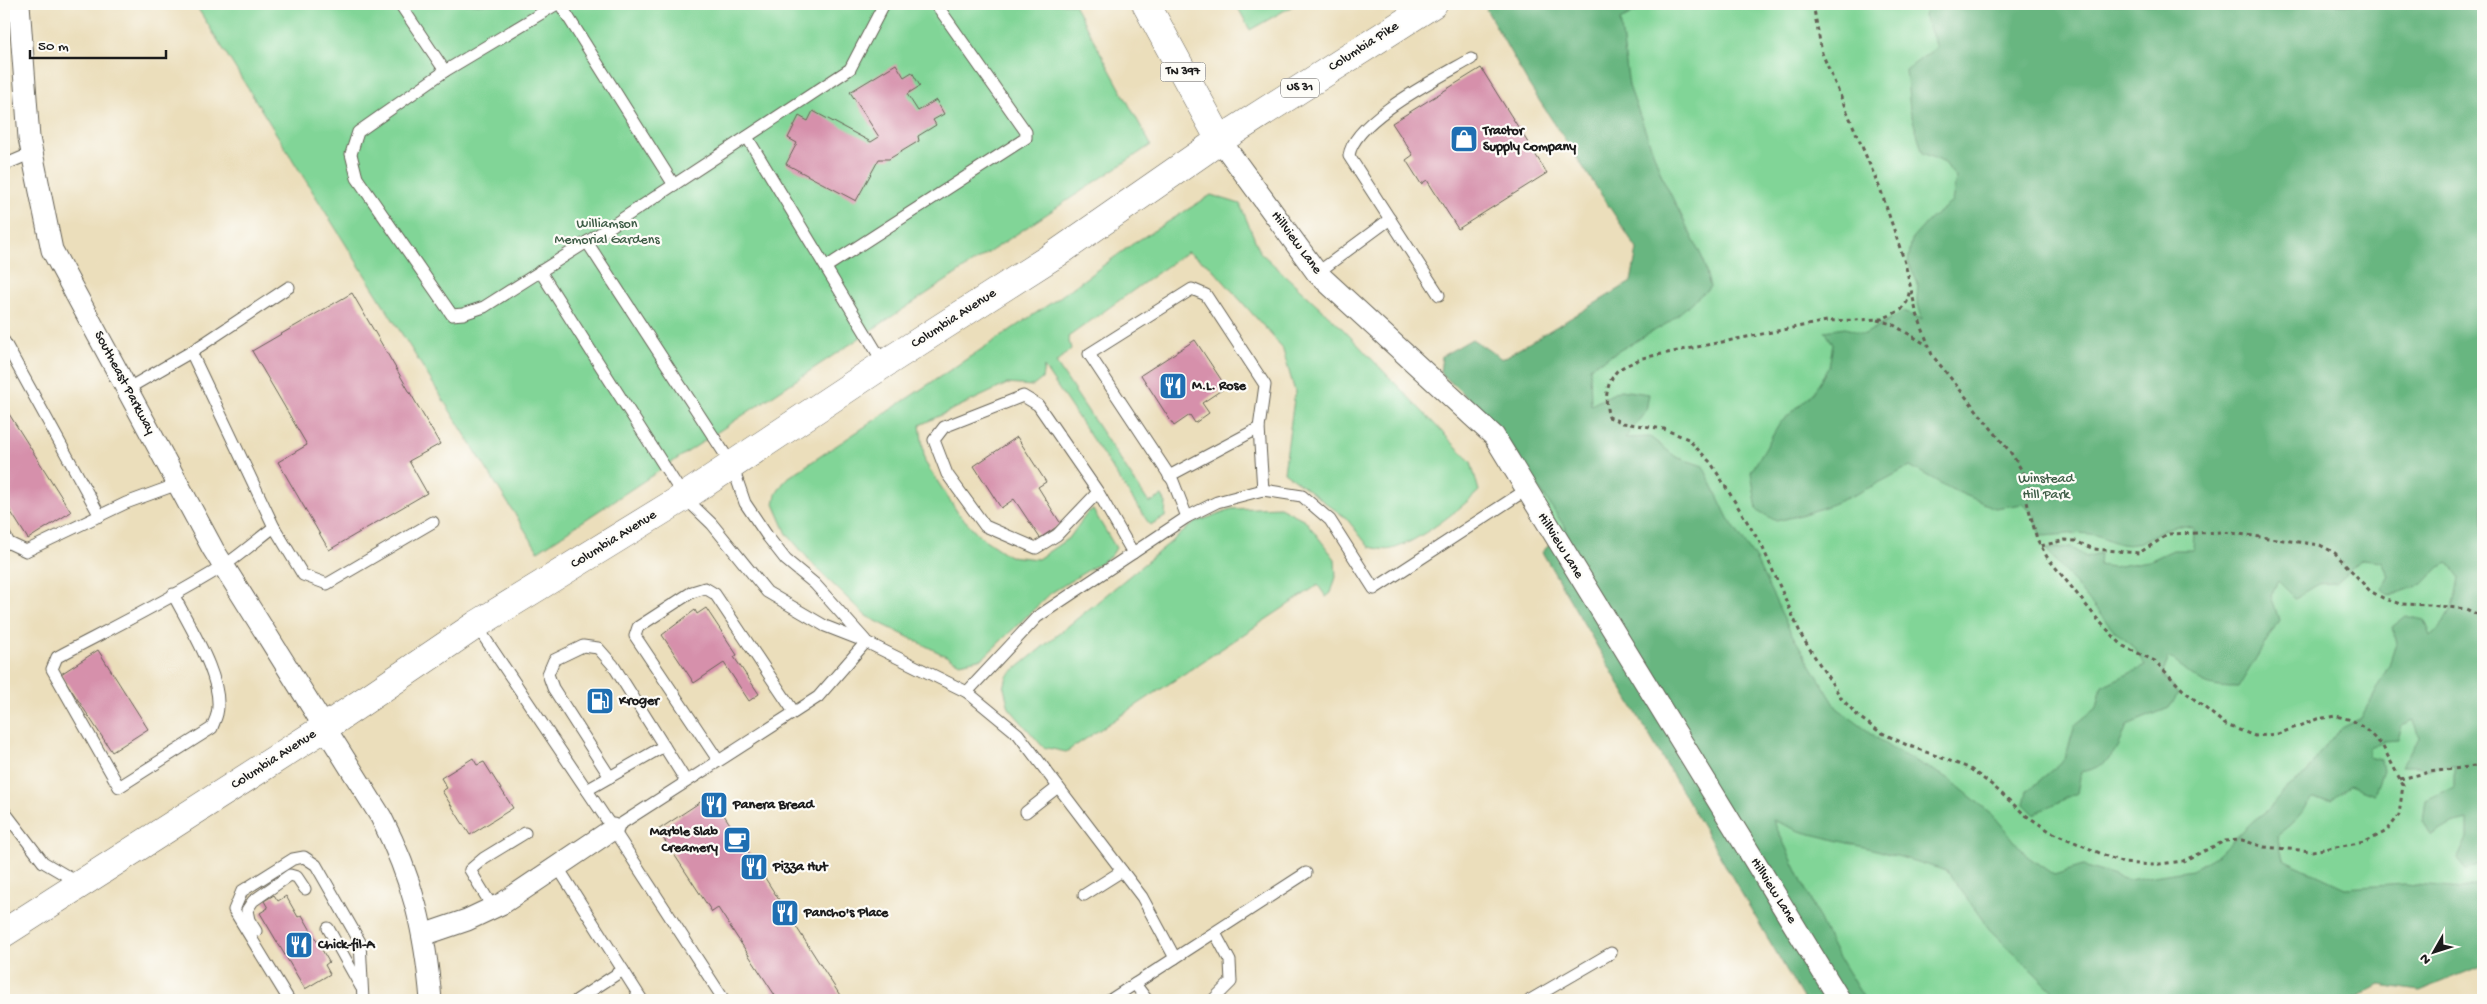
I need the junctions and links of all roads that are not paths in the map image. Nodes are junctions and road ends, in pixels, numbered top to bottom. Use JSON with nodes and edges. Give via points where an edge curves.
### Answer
{"nodes":[{"id":1,"x":19,"y":4,"type":"edge"},
{"id":2,"x":400,"y":4,"type":"edge"},
{"id":3,"x":558,"y":4,"type":"edge"},
{"id":4,"x":884,"y":4,"type":"edge"},
{"id":5,"x":936,"y":4,"type":"edge"},
{"id":6,"x":1146,"y":4,"type":"edge"},
{"id":7,"x":1433,"y":4,"type":"edge"},
{"id":8,"x":1471,"y":59,"type":"dead end"},
{"id":9,"x":445,"y":71,"type":"junction"},
{"id":10,"x":747,"y":137,"type":"junction"},
{"id":11,"x":1220,"y":140,"type":"junction"},
{"id":12,"x":32,"y":153,"type":"junction"},
{"id":13,"x":4,"y":165,"type":"edge"},
{"id":14,"x":674,"y":185,"type":"junction"},
{"id":15,"x":1390,"y":219,"type":"junction"},
{"id":16,"x":587,"y":242,"type":"junction"},
{"id":17,"x":826,"y":267,"type":"junction"},
{"id":18,"x":540,"y":271,"type":"junction"},
{"id":19,"x":1316,"y":273,"type":"junction"},
{"id":20,"x":289,"y":287,"type":"dead end"},
{"id":21,"x":1439,"y":295,"type":"dead end"},
{"id":22,"x":4,"y":341,"type":"edge"},
{"id":23,"x":191,"y":352,"type":"junction"},
{"id":24,"x":884,"y":364,"type":"junction"},
{"id":25,"x":127,"y":389,"type":"junction"},
{"id":26,"x":1259,"y":428,"type":"junction"},
{"id":27,"x":732,"y":464,"type":"junction"},
{"id":28,"x":1169,"y":476,"type":"junction"},
{"id":29,"x":178,"y":484,"type":"junction"},
{"id":30,"x":1263,"y":490,"type":"junction"},
{"id":31,"x":1526,"y":490,"type":"junction"},
{"id":32,"x":1098,"y":492,"type":"junction"},
{"id":33,"x":684,"y":497,"type":"junction"},
{"id":34,"x":100,"y":516,"type":"junction"},
{"id":35,"x":1187,"y":517,"type":"junction"},
{"id":36,"x":433,"y":522,"type":"dead end"},
{"id":37,"x":274,"y":528,"type":"junction"},
{"id":38,"x":4,"y":534,"type":"edge"},
{"id":39,"x":1133,"y":553,"type":"junction"},
{"id":40,"x":223,"y":566,"type":"junction"},
{"id":41,"x":173,"y":594,"type":"junction"},
{"id":42,"x":476,"y":625,"type":"junction"},
{"id":43,"x":866,"y":642,"type":"junction"},
{"id":44,"x":967,"y":692,"type":"junction"},
{"id":45,"x":794,"y":712,"type":"junction"},
{"id":46,"x":324,"y":728,"type":"junction"},
{"id":47,"x":664,"y":746,"type":"junction"},
{"id":48,"x":718,"y":760,"type":"junction"},
{"id":49,"x":610,"y":777,"type":"junction"},
{"id":50,"x":686,"y":781,"type":"junction"},
{"id":51,"x":1058,"y":787,"type":"junction"},
{"id":52,"x":587,"y":790,"type":"junction"},
{"id":53,"x":1026,"y":812,"type":"dead end"},
{"id":54,"x":5,"y":817,"type":"edge"},
{"id":55,"x":613,"y":829,"type":"junction"},
{"id":56,"x":526,"y":833,"type":"dead end"},
{"id":57,"x":557,"y":866,"type":"junction"},
{"id":58,"x":1122,"y":871,"type":"junction"},
{"id":59,"x":1306,"y":873,"type":"dead end"},
{"id":60,"x":81,"y":884,"type":"junction"},
{"id":61,"x":304,"y":889,"type":"dead end"},
{"id":62,"x":1084,"y":894,"type":"dead end"},
{"id":63,"x":493,"y":908,"type":"junction"},
{"id":64,"x":328,"y":928,"type":"dead end"},
{"id":65,"x":4,"y":933,"type":"edge"},
{"id":66,"x":1215,"y":933,"type":"junction"},
{"id":67,"x":423,"y":935,"type":"junction"},
{"id":68,"x":1611,"y":954,"type":"dead end"},
{"id":69,"x":1176,"y":958,"type":"junction"},
{"id":70,"x":623,"y":970,"type":"junction"},
{"id":71,"x":1135,"y":984,"type":"junction"},
{"id":72,"x":362,"y":995,"type":"edge"},
{"id":73,"x":289,"y":1000,"type":"edge"},
{"id":74,"x":298,"y":1000,"type":"edge"},
{"id":75,"x":431,"y":1000,"type":"edge"},
{"id":76,"x":577,"y":1000,"type":"edge"},
{"id":77,"x":642,"y":1000,"type":"edge"},
{"id":78,"x":724,"y":1000,"type":"edge"},
{"id":79,"x":1110,"y":1000,"type":"edge"},
{"id":80,"x":1147,"y":1000,"type":"edge"},
{"id":81,"x":1213,"y":1000,"type":"edge"},
{"id":82,"x":1530,"y":1000,"type":"edge"},
{"id":83,"x":1840,"y":1000,"type":"edge"}],
"edges":[{"from":1,"to":12,"type":"street","name":"Southeast Parkway"},
{"from":2,"to":9,"type":"lane"},
{"from":3,"to":9,"type":"lane"},
{"from":3,"to":14,"type":"lane"},
{"from":4,"to":10,"type":"lane","via":[[850,69]]},
{"from":5,"to":17,"type":"lane","via":[[1026,132],[1026,138]]},
{"from":6,"to":11,"type":"main road","number":"TN 397"},
{"from":7,"to":11,"type":"main road","name":"Columbia Pike","number":"US 31"},
{"from":8,"to":15,"type":"lane","via":[[1389,108],[1350,146],[1349,156]]},
{"from":9,"to":18,"type":"lane","via":[[358,132],[351,154],[357,178],[452,315],[484,307]]},
{"from":10,"to":14,"type":"lane"},
{"from":10,"to":17,"type":"lane"},
{"from":11,"to":19,"type":"street","name":"Hillview Lane"},
{"from":11,"to":24,"type":"main road","name":"Columbia Avenue","via":[[1059,252]]},
{"from":12,"to":13,"type":"lane"},
{"from":12,"to":25,"type":"street","name":"Southeast Parkway","via":[[52,250]]},
{"from":14,"to":16,"type":"lane"},
{"from":15,"to":19,"type":"lane"},
{"from":15,"to":21,"type":"lane"},
{"from":16,"to":18,"type":"lane"},
{"from":16,"to":27,"type":"lane"},
{"from":17,"to":24,"type":"lane"},
{"from":18,"to":33,"type":"lane"},
{"from":19,"to":31,"type":"street","name":"Hillview Lane","via":[[1491,434]]},
{"from":20,"to":23,"type":"lane"},
{"from":22,"to":34,"type":"lane"},
{"from":23,"to":25,"type":"lane"},
{"from":23,"to":37,"type":"lane"},
{"from":24,"to":27,"type":"main road","name":"Columbia Avenue"},
{"from":25,"to":29,"type":"street","name":"Southeast Parkway"},
{"from":26,"to":28,"type":"lane"},
{"from":26,"to":28,"type":"lane","via":[[1265,385],[1206,294],[1192,288],[1089,354]]},
{"from":26,"to":30,"type":"lane"},
{"from":27,"to":33,"type":"main road","name":"Columbia Avenue"},
{"from":27,"to":43,"type":"lane","via":[[745,502],[768,537],[786,560],[815,584]]},
{"from":28,"to":35,"type":"lane"},
{"from":29,"to":34,"type":"lane"},
{"from":29,"to":40,"type":"street","name":"Southeast Parkway"},
{"from":30,"to":31,"type":"lane","via":[[1302,496],[1330,520],[1374,590]]},
{"from":30,"to":35,"type":"lane","via":[[1217,502]]},
{"from":31,"to":83,"type":"street","name":"Hillview Lane"},
{"from":32,"to":32,"type":"lane","via":[[1038,404],[1023,396],[944,426],[934,440],[947,474],[985,526],[1036,548],[1057,535]]},
{"from":32,"to":39,"type":"lane"},
{"from":33,"to":42,"type":"main road","name":"Columbia Avenue"},
{"from":33,"to":43,"type":"lane","via":[[712,524],[767,592],[825,626]]},
{"from":34,"to":38,"type":"lane","via":[[26,551],[9,543]]},
{"from":35,"to":39,"type":"lane"},
{"from":36,"to":37,"type":"lane","via":[[327,584],[303,575]]},
{"from":37,"to":40,"type":"lane"},
{"from":39,"to":44,"type":"lane","via":[[1038,617]]},
{"from":40,"to":41,"type":"lane"},
{"from":40,"to":46,"type":"street","name":"Southeast Parkway"},
{"from":41,"to":41,"type":"lane","via":[[57,657],[53,664],[52,669],[119,787],[212,728],[218,713],[217,691],[210,669]]},
{"from":42,"to":46,"type":"main road","name":"Columbia Avenue"},
{"from":42,"to":52,"type":"lane"},
{"from":43,"to":44,"type":"lane"},
{"from":43,"to":45,"type":"lane","via":[[818,697]]},
{"from":44,"to":51,"type":"lane","via":[[1018,734]]},
{"from":45,"to":48,"type":"lane"},
{"from":45,"to":48,"type":"lane","via":[[715,594],[705,588],[692,592],[638,627],[635,636]]},
{"from":46,"to":60,"type":"main road","name":"Columbia Avenue"},
{"from":46,"to":67,"type":"street","name":"Southeast Parkway","via":[[381,817],[397,850],[418,908]]},
{"from":47,"to":49,"type":"lane"},
{"from":47,"to":49,"type":"lane","via":[[613,665],[598,648],[583,646],[554,660],[548,674],[554,688]]},
{"from":47,"to":50,"type":"lane"},
{"from":48,"to":50,"type":"lane"},
{"from":49,"to":52,"type":"lane"},
{"from":50,"to":55,"type":"lane"},
{"from":51,"to":53,"type":"lane"},
{"from":51,"to":58,"type":"lane"},
{"from":52,"to":55,"type":"lane"},
{"from":54,"to":60,"type":"lane","via":[[43,862]]},
{"from":55,"to":57,"type":"street"},
{"from":55,"to":78,"type":"lane"},
{"from":56,"to":63,"type":"lane","via":[[470,870]]},
{"from":57,"to":63,"type":"street"},
{"from":57,"to":70,"type":"lane"},
{"from":58,"to":62,"type":"lane"},
{"from":58,"to":69,"type":"lane","via":[[1142,897]]},
{"from":59,"to":66,"type":"lane"},
{"from":60,"to":65,"type":"main road","name":"Columbia Avenue"},
{"from":61,"to":74,"type":"lane","via":[[297,877],[290,875],[252,901],[247,910],[249,920]]},
{"from":63,"to":67,"type":"street"},
{"from":64,"to":72,"type":"lane"},
{"from":66,"to":69,"type":"lane"},
{"from":66,"to":81,"type":"lane","via":[[1230,961],[1232,982]]},
{"from":67,"to":75,"type":"street","name":"Southeast Parkway"},
{"from":68,"to":82,"type":"lane"},
{"from":69,"to":71,"type":"lane"},
{"from":70,"to":76,"type":"lane"},
{"from":70,"to":77,"type":"lane"},
{"from":71,"to":79,"type":"lane"},
{"from":71,"to":80,"type":"lane"},
{"from":72,"to":73,"type":"lane","via":[[360,942],[316,864],[304,857],[293,859],[242,891],[234,910]]}]}
